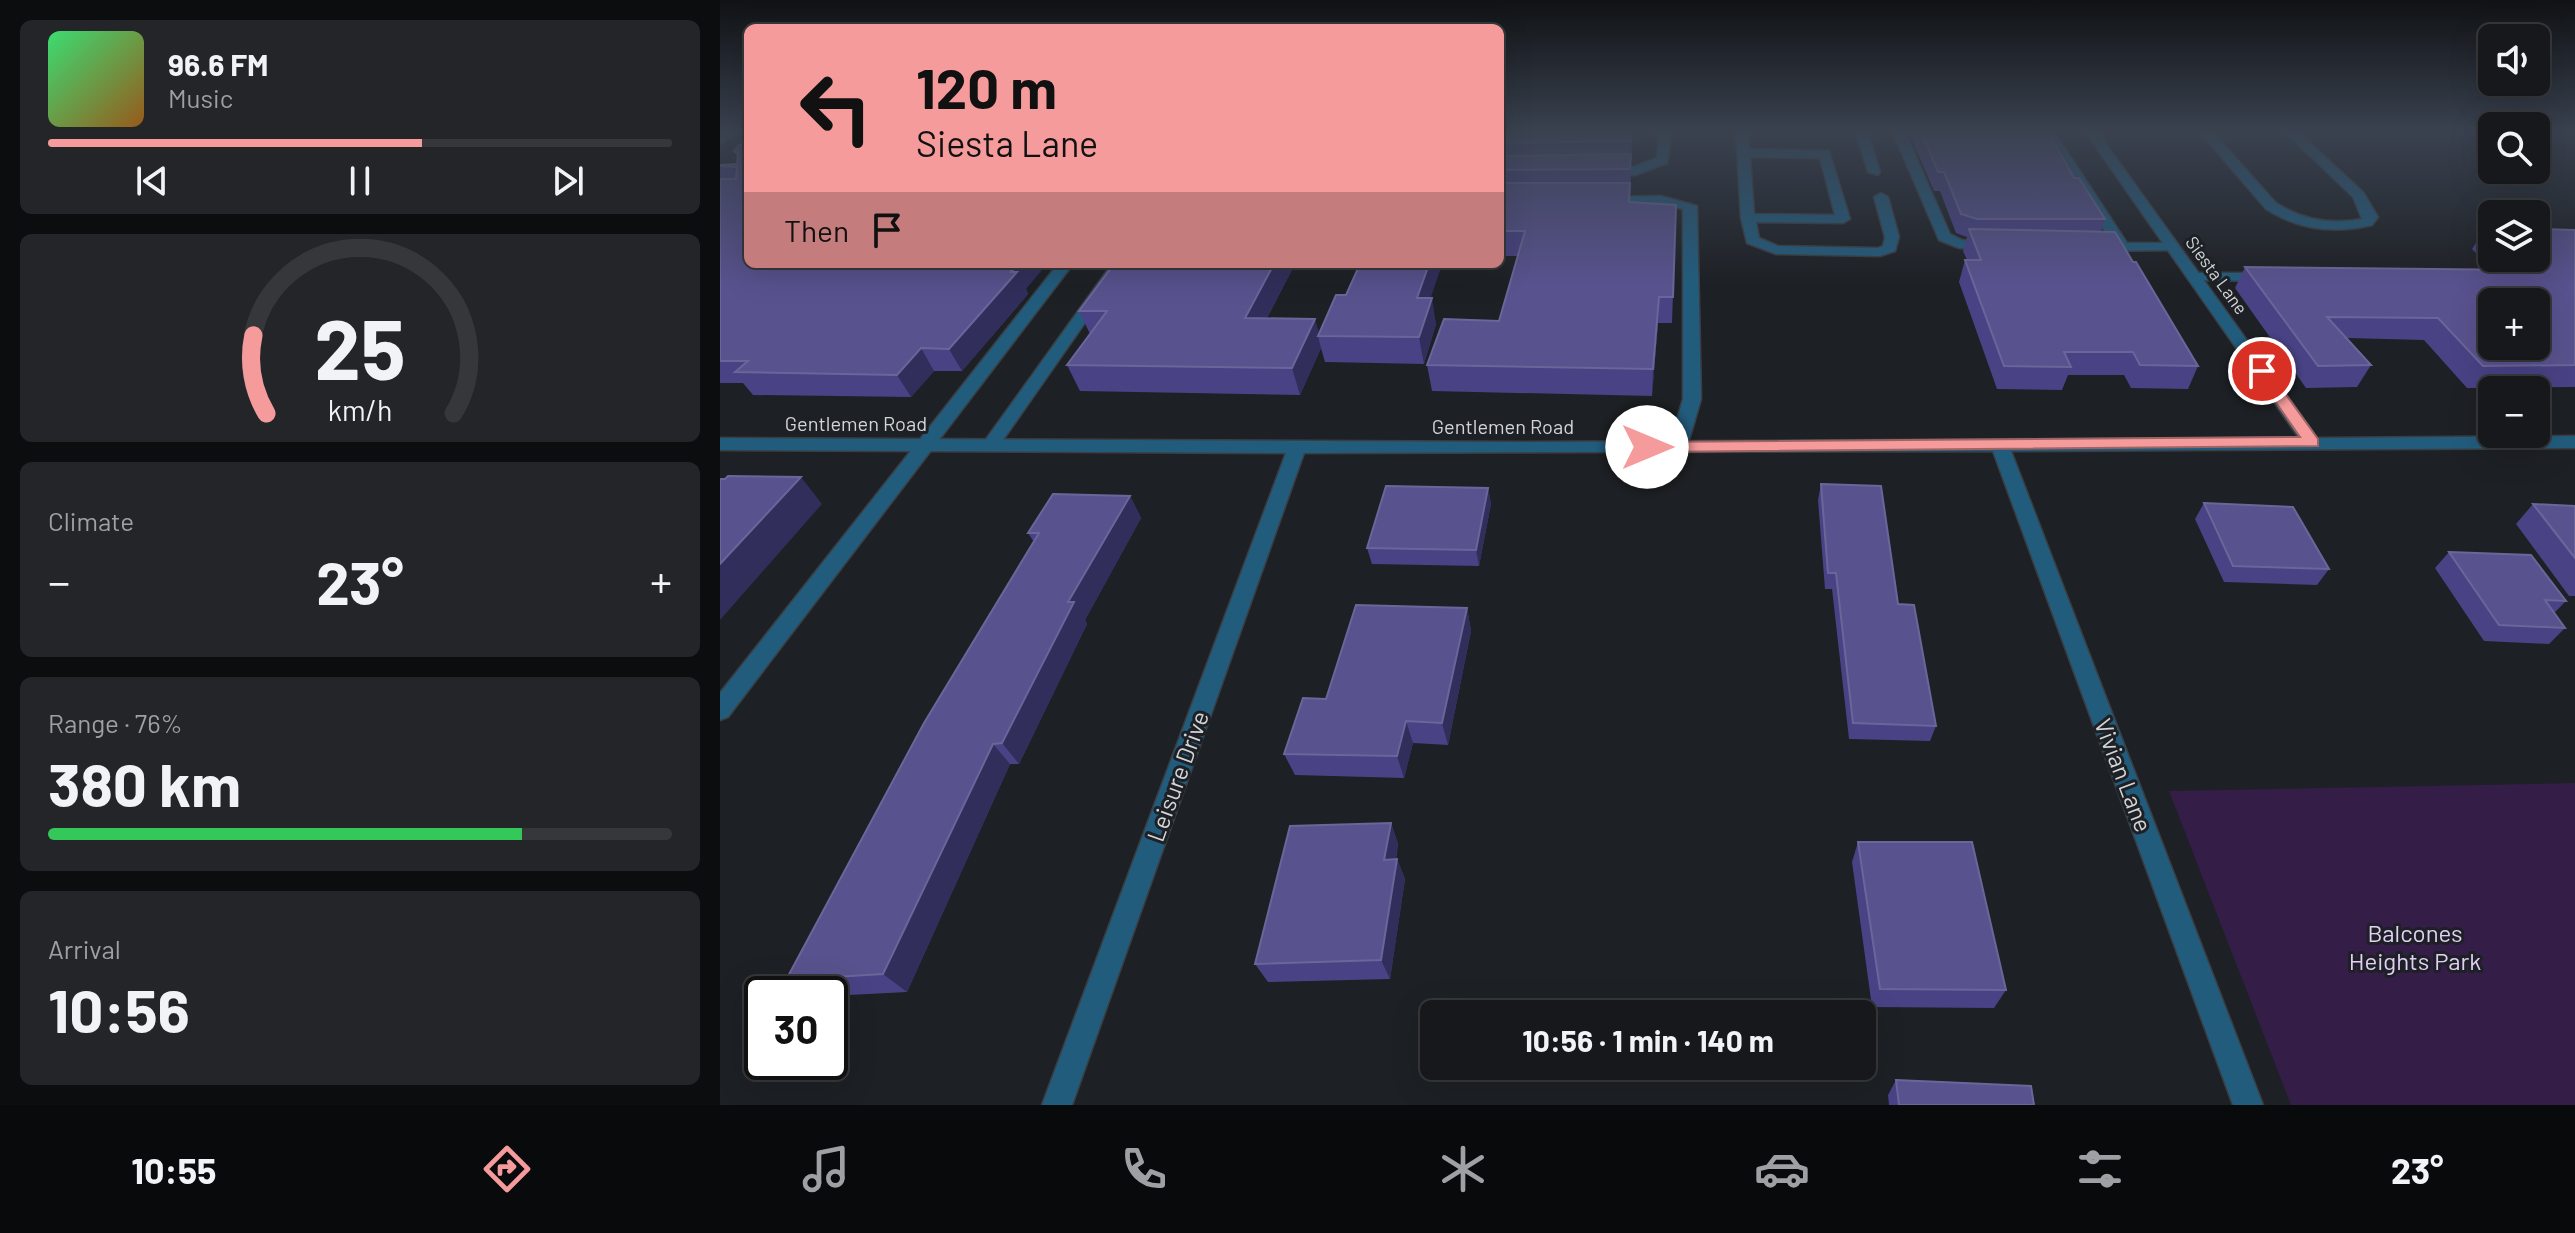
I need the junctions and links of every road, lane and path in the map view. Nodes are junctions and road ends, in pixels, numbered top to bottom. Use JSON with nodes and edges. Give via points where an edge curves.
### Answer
{"nodes":[{"id":1,"x":1746,"y":182,"type":"edge"},
{"id":2,"x":1833,"y":182,"type":"edge"},
{"id":3,"x":1920,"y":182,"type":"edge"},
{"id":4,"x":2080,"y":182,"type":"edge"},
{"id":5,"x":2127,"y":182,"type":"edge"},
{"id":6,"x":2249,"y":182,"type":"edge"},
{"id":7,"x":2344,"y":182,"type":"edge"},
{"id":8,"x":1588,"y":201,"type":"edge"},
{"id":9,"x":1877,"y":201,"type":"dead end"},
{"id":10,"x":1748,"y":218,"type":"junction"},
{"id":11,"x":2000,"y":247,"type":"edge"},
{"id":12,"x":2122,"y":247,"type":"junction"},
{"id":13,"x":2173,"y":247,"type":"junction"},
{"id":14,"x":2076,"y":248,"type":"edge"},
{"id":15,"x":1063,"y":268,"type":"edge"},
{"id":16,"x":1116,"y":268,"type":"edge"},
{"id":17,"x":2194,"y":277,"type":"junction"},
{"id":18,"x":2275,"y":277,"type":"edge"},
{"id":19,"x":2575,"y":442,"type":"edge"},
{"id":20,"x":2312,"y":443,"type":"junction"},
{"id":21,"x":720,"y":444,"type":"edge"},
{"id":22,"x":925,"y":445,"type":"junction"},
{"id":23,"x":2000,"y":445,"type":"junction"},
{"id":24,"x":990,"y":446,"type":"junction"},
{"id":25,"x":1297,"y":447,"type":"junction"},
{"id":26,"x":1678,"y":447,"type":"junction"},
{"id":27,"x":720,"y":710,"type":"edge"},
{"id":28,"x":1057,"y":1105,"type":"edge"},
{"id":29,"x":2248,"y":1105,"type":"edge"}],
"edges":[{"from":1,"to":10,"type":"street"},
{"from":2,"to":10,"type":"street","via":[[1843,219]]},
{"from":3,"to":11,"type":"street","via":[[1944,237],[1959,244]]},
{"from":4,"to":12,"type":"street"},
{"from":5,"to":13,"type":"street","name":"Siesta Lane"},
{"from":6,"to":7,"type":"street","via":[[2283,214],[2323,226],[2367,222],[2371,217]]},
{"from":8,"to":26,"type":"street","via":[[1661,200],[1690,206],[1692,399]]},
{"from":9,"to":10,"type":"street","via":[[1893,244],[1880,252],[1776,250],[1752,240]]},
{"from":12,"to":13,"type":"street"},
{"from":12,"to":14,"type":"street"},
{"from":13,"to":17,"type":"street","name":"Siesta Lane"},
{"from":15,"to":22,"type":"street"},
{"from":16,"to":24,"type":"street"},
{"from":17,"to":18,"type":"street"},
{"from":17,"to":20,"type":"street","name":"Siesta Lane"},
{"from":19,"to":20,"type":"street","name":"Gentlemen Road"},
{"from":20,"to":23,"type":"street","name":"Gentlemen Road"},
{"from":21,"to":22,"type":"street","name":"Gentlemen Road"},
{"from":22,"to":24,"type":"street","name":"Gentlemen Road"},
{"from":22,"to":27,"type":"street"},
{"from":23,"to":26,"type":"street","name":"Gentlemen Road"},
{"from":23,"to":29,"type":"street","name":"Vivian Lane"},
{"from":24,"to":25,"type":"street","name":"Gentlemen Road"},
{"from":25,"to":26,"type":"street","name":"Gentlemen Road"},
{"from":25,"to":28,"type":"street","name":"Leisure Drive"}]}
